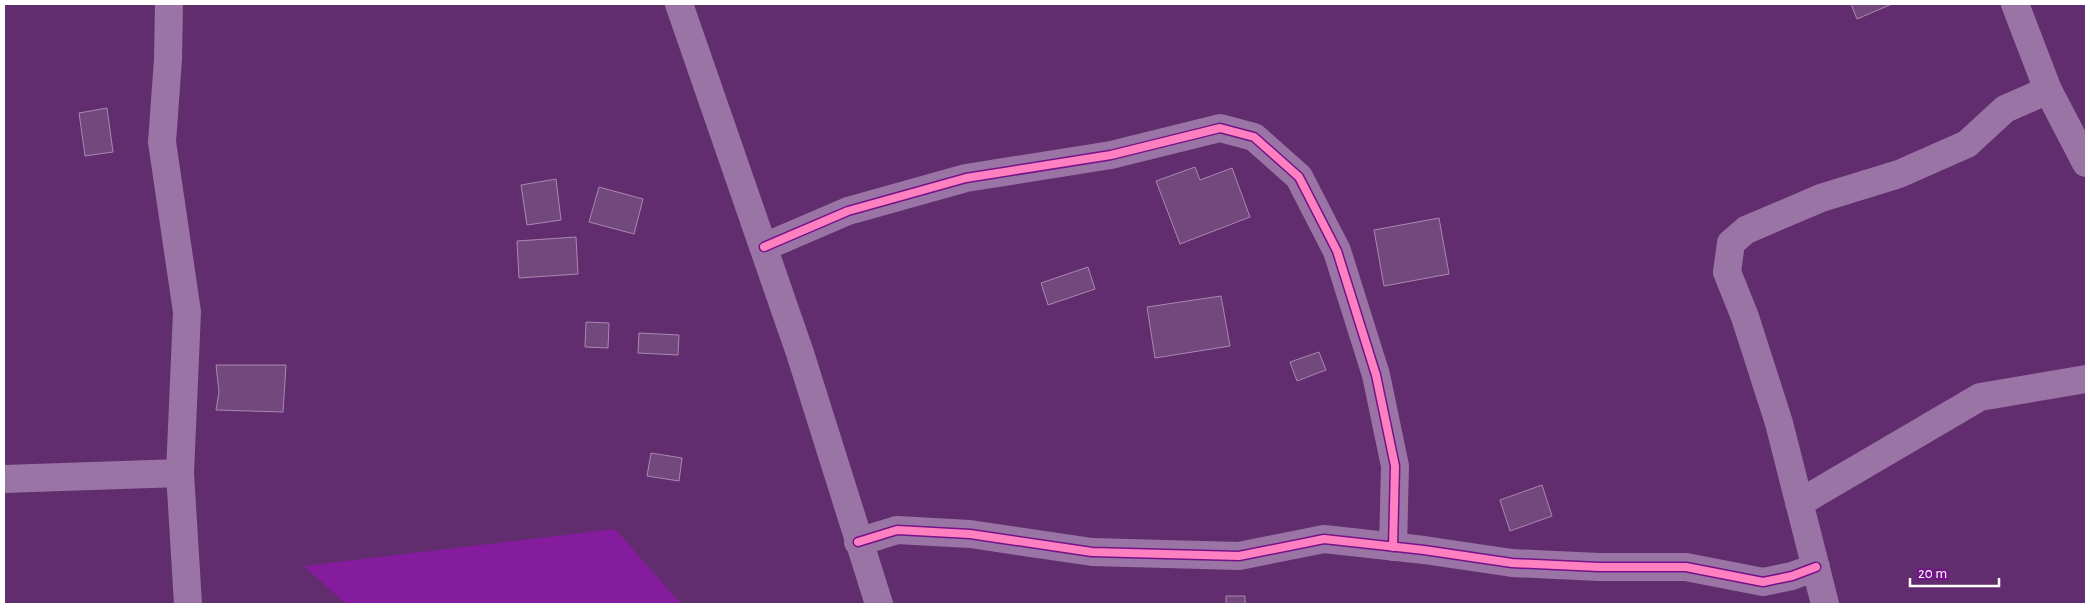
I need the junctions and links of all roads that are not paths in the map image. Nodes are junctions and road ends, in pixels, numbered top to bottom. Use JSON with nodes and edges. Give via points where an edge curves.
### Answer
{"nodes":[{"id":1,"x":169,"y":4,"type":"edge"},
{"id":2,"x":679,"y":4,"type":"edge"},
{"id":3,"x":2015,"y":4,"type":"edge"},
{"id":4,"x":2048,"y":90,"type":"junction"},
{"id":5,"x":2086,"y":162,"type":"edge"},
{"id":6,"x":764,"y":247,"type":"junction"},
{"id":7,"x":2086,"y":379,"type":"edge"},
{"id":8,"x":180,"y":473,"type":"junction"},
{"id":9,"x":4,"y":479,"type":"edge"},
{"id":10,"x":1800,"y":503,"type":"junction"},
{"id":11,"x":858,"y":542,"type":"junction"},
{"id":12,"x":1393,"y":547,"type":"junction"},
{"id":13,"x":1816,"y":567,"type":"junction"},
{"id":14,"x":188,"y":604,"type":"edge"},
{"id":15,"x":879,"y":604,"type":"edge"},
{"id":16,"x":1825,"y":604,"type":"edge"}],
"edges":[{"from":1,"to":8,"type":"street","via":[[162,142],[187,312]]},
{"from":2,"to":6,"type":"street"},
{"from":3,"to":4,"type":"street"},
{"from":4,"to":5,"type":"street"},
{"from":4,"to":10,"type":"street","via":[[2005,109],[1967,144],[1899,174],[1821,198],[1746,230],[1730,243],[1727,272],[1773,406]]},
{"from":6,"to":11,"type":"street"},
{"from":6,"to":12,"type":"street","via":[[848,211],[966,178],[1111,155],[1220,128],[1254,138],[1299,177],[1337,251],[1376,375],[1396,466]]},
{"from":7,"to":10,"type":"street","via":[[1980,397]]},
{"from":8,"to":9,"type":"street"},
{"from":8,"to":14,"type":"street"},
{"from":10,"to":13,"type":"street"},
{"from":11,"to":12,"type":"street","via":[[897,530],[970,534],[1092,552],[1239,556],[1324,539]]},
{"from":11,"to":15,"type":"street"},
{"from":12,"to":13,"type":"street","via":[[1512,563],[1686,567],[1763,582]]},
{"from":13,"to":16,"type":"street"}]}
